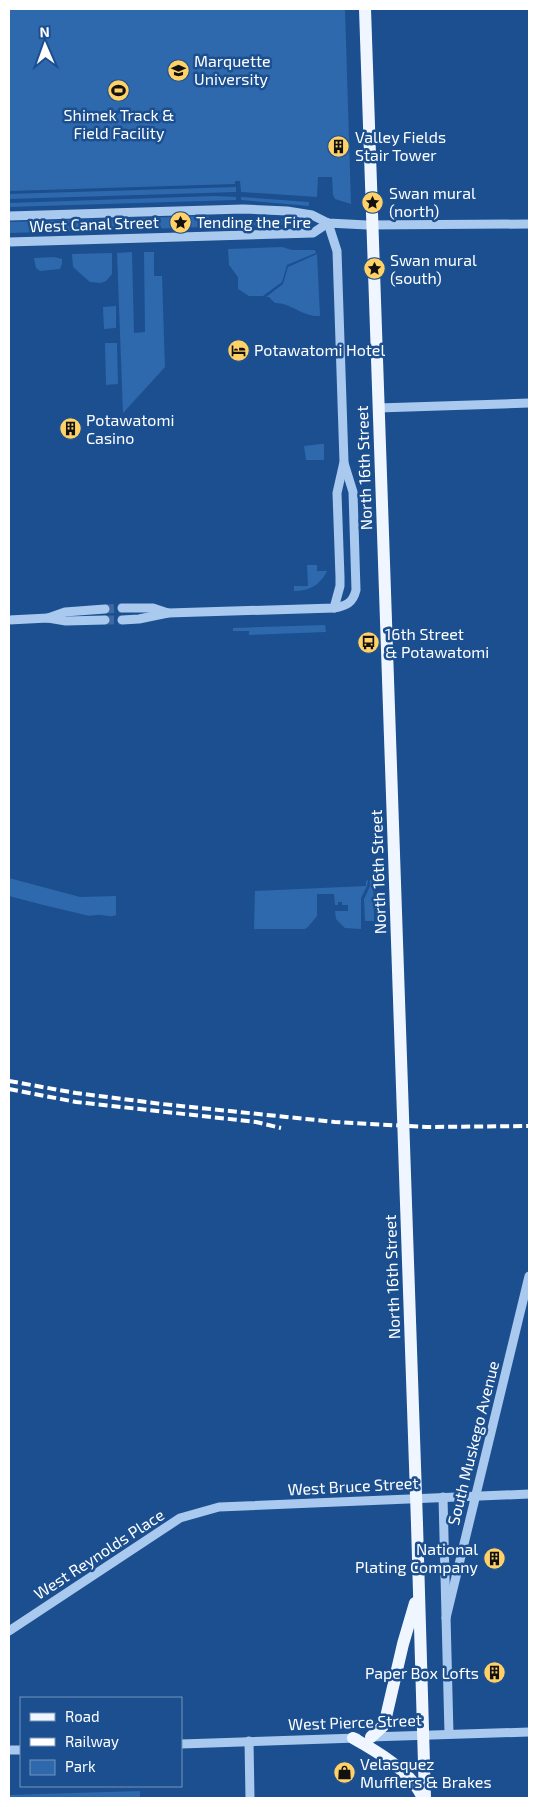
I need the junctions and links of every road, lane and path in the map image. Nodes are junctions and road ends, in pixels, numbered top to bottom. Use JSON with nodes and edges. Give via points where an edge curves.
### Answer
{"nodes":[{"id":1,"x":365,"y":9,"type":"edge"},
{"id":2,"x":9,"y":216,"type":"edge"},
{"id":3,"x":328,"y":223,"type":"junction"},
{"id":4,"x":529,"y":224,"type":"edge"},
{"id":5,"x":9,"y":242,"type":"edge"},
{"id":6,"x":529,"y":403,"type":"edge"},
{"id":7,"x":378,"y":408,"type":"junction"},
{"id":8,"x":344,"y":462,"type":"junction"},
{"id":9,"x":122,"y":608,"type":"tunnel mouth"},
{"id":10,"x":334,"y":608,"type":"junction"},
{"id":11,"x":105,"y":609,"type":"tunnel mouth"},
{"id":12,"x":168,"y":613,"type":"junction"},
{"id":13,"x":48,"y":618,"type":"junction"},
{"id":14,"x":9,"y":620,"type":"edge"},
{"id":15,"x":105,"y":620,"type":"tunnel mouth"},
{"id":16,"x":122,"y":620,"type":"tunnel mouth"},
{"id":17,"x":529,"y":1276,"type":"edge"},
{"id":18,"x":529,"y":1494,"type":"edge"},
{"id":19,"x":476,"y":1495,"type":"junction"},
{"id":20,"x":443,"y":1497,"type":"junction"},
{"id":21,"x":180,"y":1518,"type":"joint"},
{"id":22,"x":419,"y":1591,"type":"junction"},
{"id":23,"x":446,"y":1618,"type":"junction"},
{"id":24,"x":9,"y":1631,"type":"edge"},
{"id":25,"x":529,"y":1732,"type":"edge"},
{"id":26,"x":448,"y":1734,"type":"junction"},
{"id":27,"x":422,"y":1735,"type":"junction"},
{"id":28,"x":371,"y":1737,"type":"junction"},
{"id":29,"x":353,"y":1738,"type":"junction"},
{"id":30,"x":249,"y":1742,"type":"junction"},
{"id":31,"x":182,"y":1744,"type":"edge"},
{"id":32,"x":250,"y":1798,"type":"edge"},
{"id":33,"x":424,"y":1798,"type":"edge"}],
"edges":[{"from":1,"to":7,"type":"main road","name":"North 16th Street","bridge":true},
{"from":2,"to":3,"type":"street","name":"West Canal Street","via":[[243,209],[312,215]]},
{"from":3,"to":4,"type":"street","name":"West Canal Street","via":[[394,226]]},
{"from":3,"to":5,"type":"street","name":"West Canal Street","via":[[313,233]]},
{"from":3,"to":8,"type":"street","via":[[337,251]]},
{"from":6,"to":7,"type":"street"},
{"from":7,"to":22,"type":"main road","name":"North 16th Street","bridge":true},
{"from":8,"to":10,"type":"street","via":[[337,493],[340,586]]},
{"from":8,"to":10,"type":"street","via":[[353,492],[356,590],[351,602]]},
{"from":9,"to":12,"type":"street","via":[[153,608]]},
{"from":10,"to":12,"type":"street"},
{"from":11,"to":13,"type":"street","via":[[65,612]]},
{"from":12,"to":16,"type":"street"},
{"from":13,"to":14,"type":"street"},
{"from":13,"to":15,"type":"street"},
{"from":17,"to":19,"type":"street","name":"South Muskego Avenue"},
{"from":18,"to":19,"type":"street","name":"West Bruce Street"},
{"from":19,"to":20,"type":"street","name":"West Bruce Street"},
{"from":19,"to":23,"type":"street","name":"South Muskego Avenue"},
{"from":20,"to":21,"type":"street","name":"West Bruce Street","via":[[219,1507]]},
{"from":20,"to":23,"type":"street","name":"South Muskego Avenue"},
{"from":21,"to":24,"type":"street","name":"West Reynolds Place"},
{"from":22,"to":27,"type":"main road","name":"North 16th Street"},
{"from":22,"to":28,"type":"main road","via":[[386,1717],[383,1726]]},
{"from":23,"to":26,"type":"street","name":"South Muskego Avenue"},
{"from":25,"to":26,"type":"street","name":"West Pierce Street"},
{"from":26,"to":27,"type":"street","name":"West Pierce Street"},
{"from":27,"to":28,"type":"street","name":"West Pierce Street"},
{"from":27,"to":33,"type":"main road","name":"North 16th Street"},
{"from":28,"to":29,"type":"street","name":"West Pierce Street"},
{"from":29,"to":30,"type":"street","name":"West Pierce Street"},
{"from":29,"to":33,"type":"main road","via":[[403,1772],[416,1784]]},
{"from":30,"to":31,"type":"street","name":"West Pierce Street"},
{"from":30,"to":32,"type":"street"}]}
